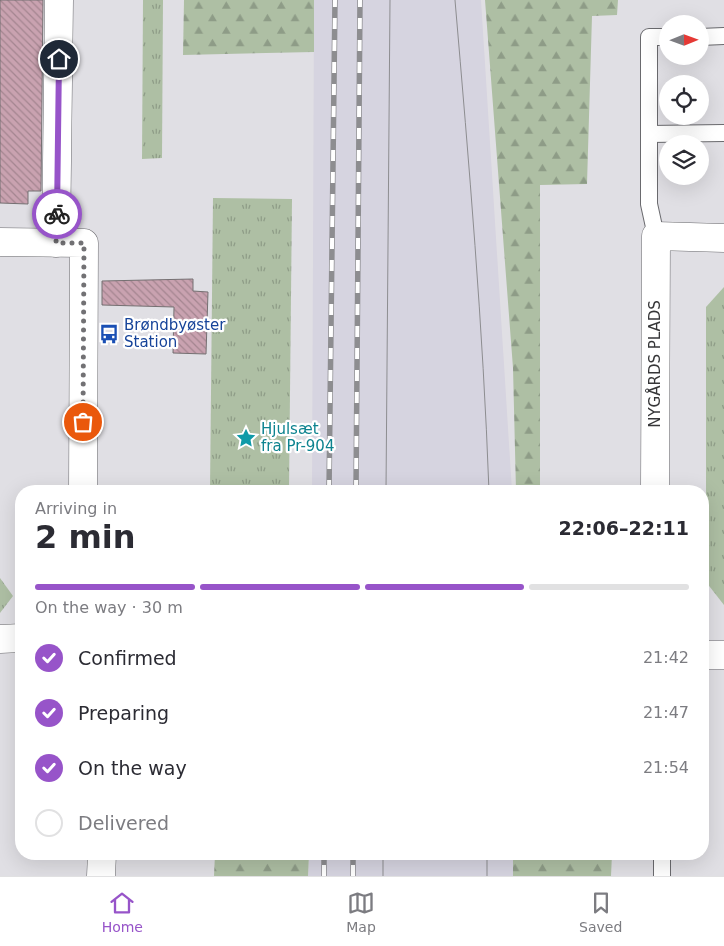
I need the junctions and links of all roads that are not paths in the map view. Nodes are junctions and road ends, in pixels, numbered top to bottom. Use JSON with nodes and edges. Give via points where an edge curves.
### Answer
{"nodes":[{"id":1,"x":60,"y":0,"type":"edge"},
{"id":2,"x":709,"y":36,"type":"edge"},
{"id":3,"x":724,"y":36,"type":"edge"},
{"id":4,"x":659,"y":37,"type":"edge"},
{"id":5,"x":724,"y":133,"type":"edge"},
{"id":6,"x":649,"y":134,"type":"junction"},
{"id":7,"x":656,"y":236,"type":"junction"},
{"id":8,"x":724,"y":238,"type":"edge"},
{"id":9,"x":0,"y":242,"type":"edge"},
{"id":10,"x":56,"y":243,"type":"junction"},
{"id":11,"x":83,"y":485,"type":"edge"},
{"id":12,"x":655,"y":485,"type":"edge"},
{"id":13,"x":15,"y":638,"type":"edge"},
{"id":14,"x":0,"y":639,"type":"edge"},
{"id":15,"x":709,"y":655,"type":"edge"},
{"id":16,"x":724,"y":655,"type":"edge"},
{"id":17,"x":102,"y":860,"type":"edge"},
{"id":18,"x":662,"y":860,"type":"edge"},
{"id":19,"x":102,"y":876,"type":"edge"},
{"id":20,"x":662,"y":876,"type":"edge"}],
"edges":[{"from":1,"to":10,"type":"street"},
{"from":2,"to":3,"type":"lane"},
{"from":4,"to":6,"type":"lane","name":"NYGÅRDS PLADS","via":[[649,38]]},
{"from":5,"to":6,"type":"lane"},
{"from":6,"to":7,"type":"lane","name":"NYGÅRDS PLADS","via":[[649,204]]},
{"from":7,"to":8,"type":"street"},
{"from":7,"to":12,"type":"street","name":"NYGÅRDS PLADS"},
{"from":9,"to":10,"type":"street"},
{"from":10,"to":11,"type":"street","via":[[84,243]]},
{"from":13,"to":14,"type":"street"},
{"from":15,"to":16,"type":"street"},
{"from":17,"to":19,"type":"street"},
{"from":18,"to":20,"type":"lane"}]}
